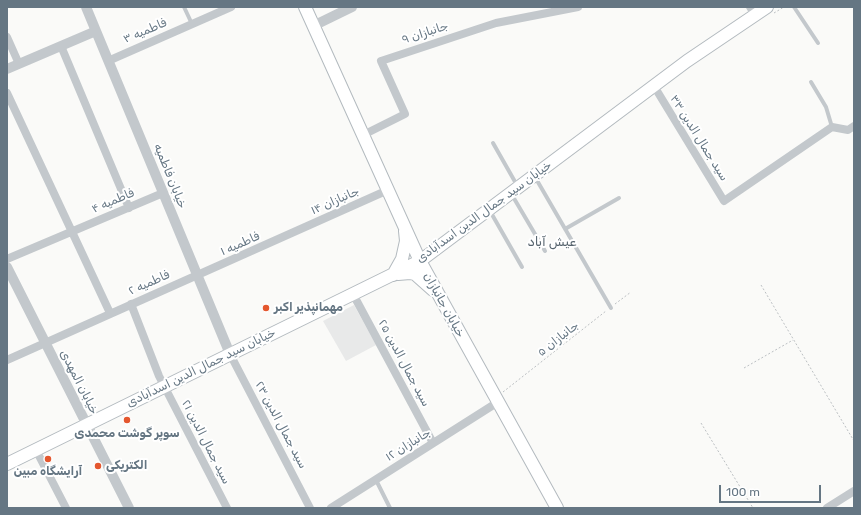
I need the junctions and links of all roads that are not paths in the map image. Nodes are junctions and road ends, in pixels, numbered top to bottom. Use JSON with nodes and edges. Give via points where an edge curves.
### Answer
{"nodes":[{"id":1,"x":86,"y":7,"type":"edge"},
{"id":2,"x":184,"y":7,"type":"edge"},
{"id":3,"x":231,"y":7,"type":"edge"},
{"id":4,"x":305,"y":7,"type":"edge"},
{"id":5,"x":578,"y":7,"type":"edge"},
{"id":6,"x":766,"y":7,"type":"edge"},
{"id":7,"x":794,"y":7,"type":"edge"},
{"id":8,"x":348,"y":8,"type":"edge"},
{"id":9,"x":752,"y":11,"type":"edge"},
{"id":10,"x":192,"y":24,"type":"junction"},
{"id":11,"x":313,"y":26,"type":"junction"},
{"id":12,"x":96,"y":31,"type":"junction"},
{"id":13,"x":7,"y":37,"type":"edge"},
{"id":14,"x":818,"y":43,"type":"dead end"},
{"id":15,"x":60,"y":46,"type":"junction"},
{"id":16,"x":108,"y":60,"type":"junction"},
{"id":17,"x":19,"y":64,"type":"junction"},
{"id":18,"x":7,"y":69,"type":"edge"},
{"id":19,"x":811,"y":82,"type":"dead end"},
{"id":20,"x":654,"y":86,"type":"junction"},
{"id":21,"x":7,"y":93,"type":"edge"},
{"id":22,"x":854,"y":126,"type":"edge"},
{"id":23,"x":832,"y":127,"type":"junction"},
{"id":24,"x":363,"y":135,"type":"junction"},
{"id":25,"x":493,"y":143,"type":"dead end"},
{"id":26,"x":534,"y":175,"type":"junction"},
{"id":27,"x":388,"y":190,"type":"junction"},
{"id":28,"x":515,"y":190,"type":"junction"},
{"id":29,"x":163,"y":193,"type":"junction"},
{"id":30,"x":619,"y":198,"type":"dead end"},
{"id":31,"x":129,"y":208,"type":"junction"},
{"id":32,"x":489,"y":209,"type":"junction"},
{"id":33,"x":405,"y":228,"type":"junction"},
{"id":34,"x":565,"y":229,"type":"junction"},
{"id":35,"x":72,"y":232,"type":"junction"},
{"id":36,"x":292,"y":233,"type":"joint"},
{"id":37,"x":545,"y":251,"type":"dead end"},
{"id":38,"x":7,"y":259,"type":"edge"},
{"id":39,"x":420,"y":261,"type":"junction"},
{"id":40,"x":7,"y":267,"type":"edge"},
{"id":41,"x":522,"y":267,"type":"dead end"},
{"id":42,"x":392,"y":275,"type":"junction"},
{"id":43,"x":197,"y":276,"type":"junction"},
{"id":44,"x":10,"y":278,"type":"edge"},
{"id":45,"x":353,"y":294,"type":"junction"},
{"id":46,"x":439,"y":294,"type":"junction"},
{"id":47,"x":131,"y":304,"type":"junction"},
{"id":48,"x":611,"y":308,"type":"road end"},
{"id":49,"x":110,"y":313,"type":"junction"},
{"id":50,"x":45,"y":342,"type":"junction"},
{"id":51,"x":230,"y":354,"type":"junction"},
{"id":52,"x":7,"y":360,"type":"edge"},
{"id":53,"x":165,"y":386,"type":"junction"},
{"id":54,"x":497,"y":400,"type":"junction"},
{"id":55,"x":87,"y":425,"type":"junction"},
{"id":56,"x":433,"y":443,"type":"junction"},
{"id":57,"x":36,"y":450,"type":"junction"},
{"id":58,"x":7,"y":464,"type":"edge"},
{"id":59,"x":375,"y":480,"type":"junction"},
{"id":60,"x":853,"y":493,"type":"edge"},
{"id":61,"x":66,"y":508,"type":"edge"},
{"id":62,"x":129,"y":508,"type":"edge"},
{"id":63,"x":227,"y":508,"type":"edge"},
{"id":64,"x":310,"y":508,"type":"edge"},
{"id":65,"x":331,"y":508,"type":"edge"},
{"id":66,"x":390,"y":508,"type":"edge"},
{"id":67,"x":557,"y":508,"type":"edge"},
{"id":68,"x":827,"y":508,"type":"edge"}],
"edges":[{"from":1,"to":12,"type":"street","name":"خیابان فاطمیه"},
{"from":2,"to":10,"type":"lane"},
{"from":3,"to":10,"type":"street","name":"فاطمیه ۳"},
{"from":4,"to":11,"type":"main road","name":"خیابان جانبازان"},
{"from":5,"to":24,"type":"street","name":"جانبازان ۹","via":[[496,23],[381,61],[404,114]]},
{"from":6,"to":9,"type":"main road","name":"خیابان سید جمال الدین اسدآبادی"},
{"from":7,"to":14,"type":"lane"},
{"from":8,"to":11,"type":"street"},
{"from":9,"to":20,"type":"main road","name":"خیابان سید جمال الدین اسدآبادی"},
{"from":10,"to":16,"type":"street","name":"فاطمیه ۳"},
{"from":11,"to":24,"type":"main road","name":"خیابان جانبازان"},
{"from":12,"to":15,"type":"street"},
{"from":12,"to":16,"type":"street","name":"خیابان فاطمیه"},
{"from":13,"to":17,"type":"street"},
{"from":15,"to":17,"type":"street"},
{"from":15,"to":31,"type":"street"},
{"from":16,"to":29,"type":"street","name":"خیابان فاطمیه"},
{"from":17,"to":18,"type":"street"},
{"from":19,"to":23,"type":"lane","via":[[826,107]]},
{"from":20,"to":23,"type":"street","name":"سید جمال الدین ۳۳","via":[[724,201]]},
{"from":20,"to":26,"type":"main road","name":"خیابان سید جمال الدین اسدآبادی"},
{"from":21,"to":35,"type":"street"},
{"from":22,"to":23,"type":"street","via":[[848,130]]},
{"from":24,"to":27,"type":"main road","name":"خیابان جانبازان"},
{"from":25,"to":28,"type":"lane"},
{"from":26,"to":28,"type":"main road","name":"خیابان سید جمال الدین اسدآبادی"},
{"from":26,"to":34,"type":"lane"},
{"from":27,"to":33,"type":"main road","name":"خیابان جانبازان"},
{"from":27,"to":36,"type":"street","name":"جانبازان ۱۴"},
{"from":28,"to":32,"type":"main road","name":"خیابان سید جمال الدین اسدآبادی"},
{"from":28,"to":37,"type":"lane"},
{"from":29,"to":31,"type":"street","name":"فاطمیه ۴"},
{"from":29,"to":43,"type":"street","name":"خیابان فاطمیه"},
{"from":30,"to":34,"type":"lane"},
{"from":31,"to":35,"type":"street","name":"فاطمیه ۴"},
{"from":32,"to":39,"type":"main road","name":"خیابان سید جمال الدین اسدآبادی"},
{"from":32,"to":41,"type":"lane"},
{"from":33,"to":39,"type":"main road","name":"خیابان جانبازان"},
{"from":33,"to":42,"type":"main road","via":[[406,241],[402,259]]},
{"from":34,"to":48,"type":"lane"},
{"from":35,"to":38,"type":"street","name":"فاطمیه ۴"},
{"from":35,"to":49,"type":"street"},
{"from":36,"to":43,"type":"street","name":"فاطمیه ۱"},
{"from":39,"to":42,"type":"main road","name":"خیابان سید جمال الدین اسدآبادی"},
{"from":39,"to":46,"type":"main road","name":"خیابان جانبازان"},
{"from":40,"to":44,"type":"street","name":"خیابان المهدی"},
{"from":42,"to":45,"type":"main road","name":"خیابان سید جمال الدین اسدآبادی"},
{"from":42,"to":46,"type":"main road","via":[[415,274]]},
{"from":43,"to":47,"type":"street","name":"فاطمیه ۲"},
{"from":43,"to":51,"type":"street","name":"خیابان فاطمیه"},
{"from":44,"to":50,"type":"street","name":"خیابان المهدی"},
{"from":45,"to":51,"type":"main road","name":"خیابان سید جمال الدین اسدآبادی"},
{"from":45,"to":56,"type":"street","name":"سید جمال الدین ۲۵"},
{"from":46,"to":54,"type":"main road","name":"خیابان جانبازان"},
{"from":47,"to":49,"type":"street","name":"فاطمیه ۲"},
{"from":47,"to":53,"type":"street","name":"سید جمال الدین ۲۱"},
{"from":49,"to":50,"type":"street","name":"فاطمیه ۲"},
{"from":50,"to":52,"type":"street","name":"فاطمیه ۲"},
{"from":50,"to":55,"type":"street","name":"خیابان المهدی"},
{"from":51,"to":53,"type":"main road","name":"خیابان سید جمال الدین اسدآبادی"},
{"from":51,"to":64,"type":"street","name":"سید جمال الدین ۲۳"},
{"from":53,"to":55,"type":"main road","name":"خیابان سید جمال الدین اسدآبادی"},
{"from":53,"to":63,"type":"street","name":"سید جمال الدین ۲۱"},
{"from":54,"to":56,"type":"street","name":"جانبازان ۱۲"},
{"from":54,"to":67,"type":"main road","name":"خیابان جانبازان"},
{"from":55,"to":57,"type":"main road","name":"خیابان سید جمال الدین اسدآبادی"},
{"from":55,"to":62,"type":"street","name":"خیابان المهدی"},
{"from":56,"to":59,"type":"street","name":"جانبازان ۱۲"},
{"from":57,"to":58,"type":"main road","name":"خیابان سید جمال الدین اسدآبادی"},
{"from":57,"to":61,"type":"street"},
{"from":59,"to":65,"type":"street","name":"جانبازان ۱۲"},
{"from":59,"to":66,"type":"lane"},
{"from":60,"to":68,"type":"street"}]}
